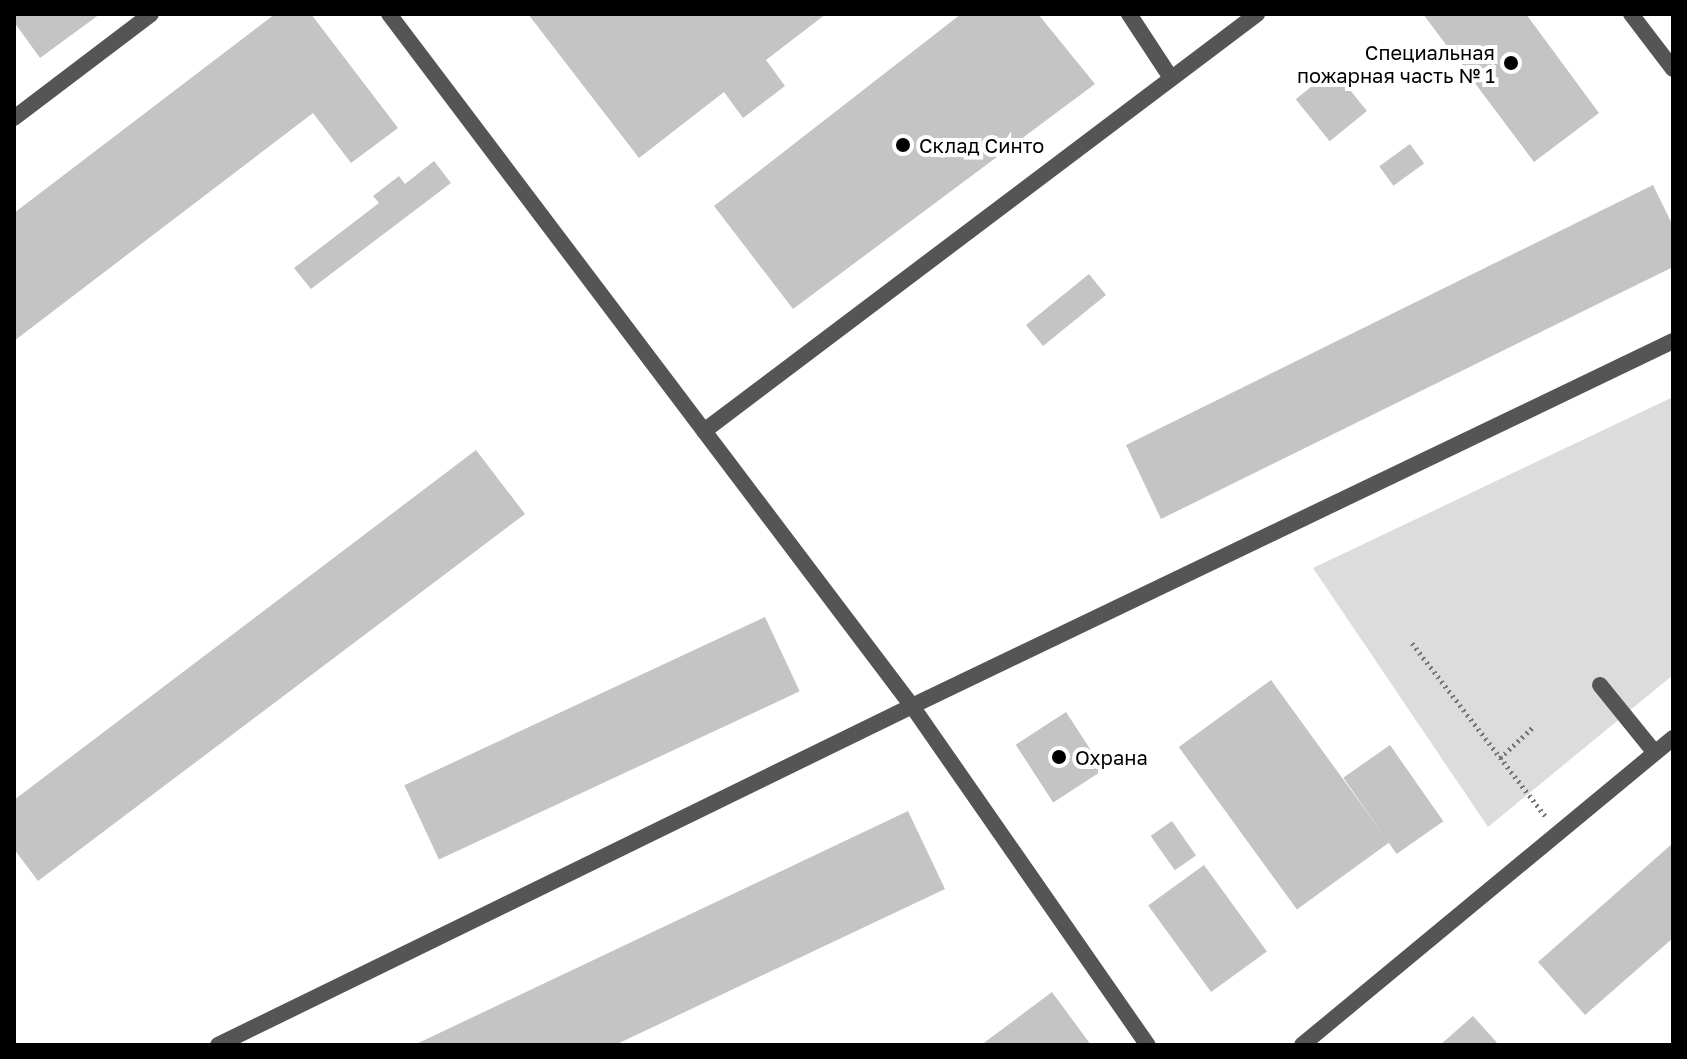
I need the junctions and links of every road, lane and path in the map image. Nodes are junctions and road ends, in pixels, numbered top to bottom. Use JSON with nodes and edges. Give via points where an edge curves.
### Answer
{"nodes":[{"id":1,"x":151,"y":14,"type":"edge"},
{"id":2,"x":389,"y":14,"type":"edge"},
{"id":3,"x":1129,"y":14,"type":"edge"},
{"id":4,"x":1257,"y":14,"type":"edge"},
{"id":5,"x":1631,"y":14,"type":"edge"},
{"id":6,"x":1673,"y":69,"type":"edge"},
{"id":7,"x":1171,"y":78,"type":"junction"},
{"id":8,"x":14,"y":118,"type":"edge"},
{"id":9,"x":1673,"y":341,"type":"edge"},
{"id":10,"x":704,"y":431,"type":"junction"},
{"id":11,"x":1412,"y":643,"type":"dead end"},
{"id":12,"x":1600,"y":685,"type":"dead end"},
{"id":13,"x":912,"y":706,"type":"junction"},
{"id":14,"x":1533,"y":727,"type":"dead end"},
{"id":15,"x":1673,"y":738,"type":"edge"},
{"id":16,"x":1655,"y":753,"type":"junction"},
{"id":17,"x":1500,"y":758,"type":"junction"},
{"id":18,"x":1558,"y":833,"type":"junction"},
{"id":19,"x":218,"y":1045,"type":"edge"},
{"id":20,"x":1148,"y":1045,"type":"edge"},
{"id":21,"x":1302,"y":1045,"type":"edge"}],
"edges":[{"from":1,"to":8,"type":"lane"},
{"from":2,"to":10,"type":"lane"},
{"from":3,"to":7,"type":"lane"},
{"from":4,"to":7,"type":"lane"},
{"from":5,"to":6,"type":"lane"},
{"from":7,"to":10,"type":"lane"},
{"from":9,"to":13,"type":"lane"},
{"from":10,"to":13,"type":"lane"},
{"from":11,"to":17,"type":"path"},
{"from":12,"to":16,"type":"lane"},
{"from":13,"to":19,"type":"lane"},
{"from":13,"to":20,"type":"lane"},
{"from":14,"to":17,"type":"path"},
{"from":15,"to":16,"type":"lane"},
{"from":16,"to":18,"type":"lane"},
{"from":17,"to":18,"type":"path"},
{"from":18,"to":21,"type":"lane"}]}
